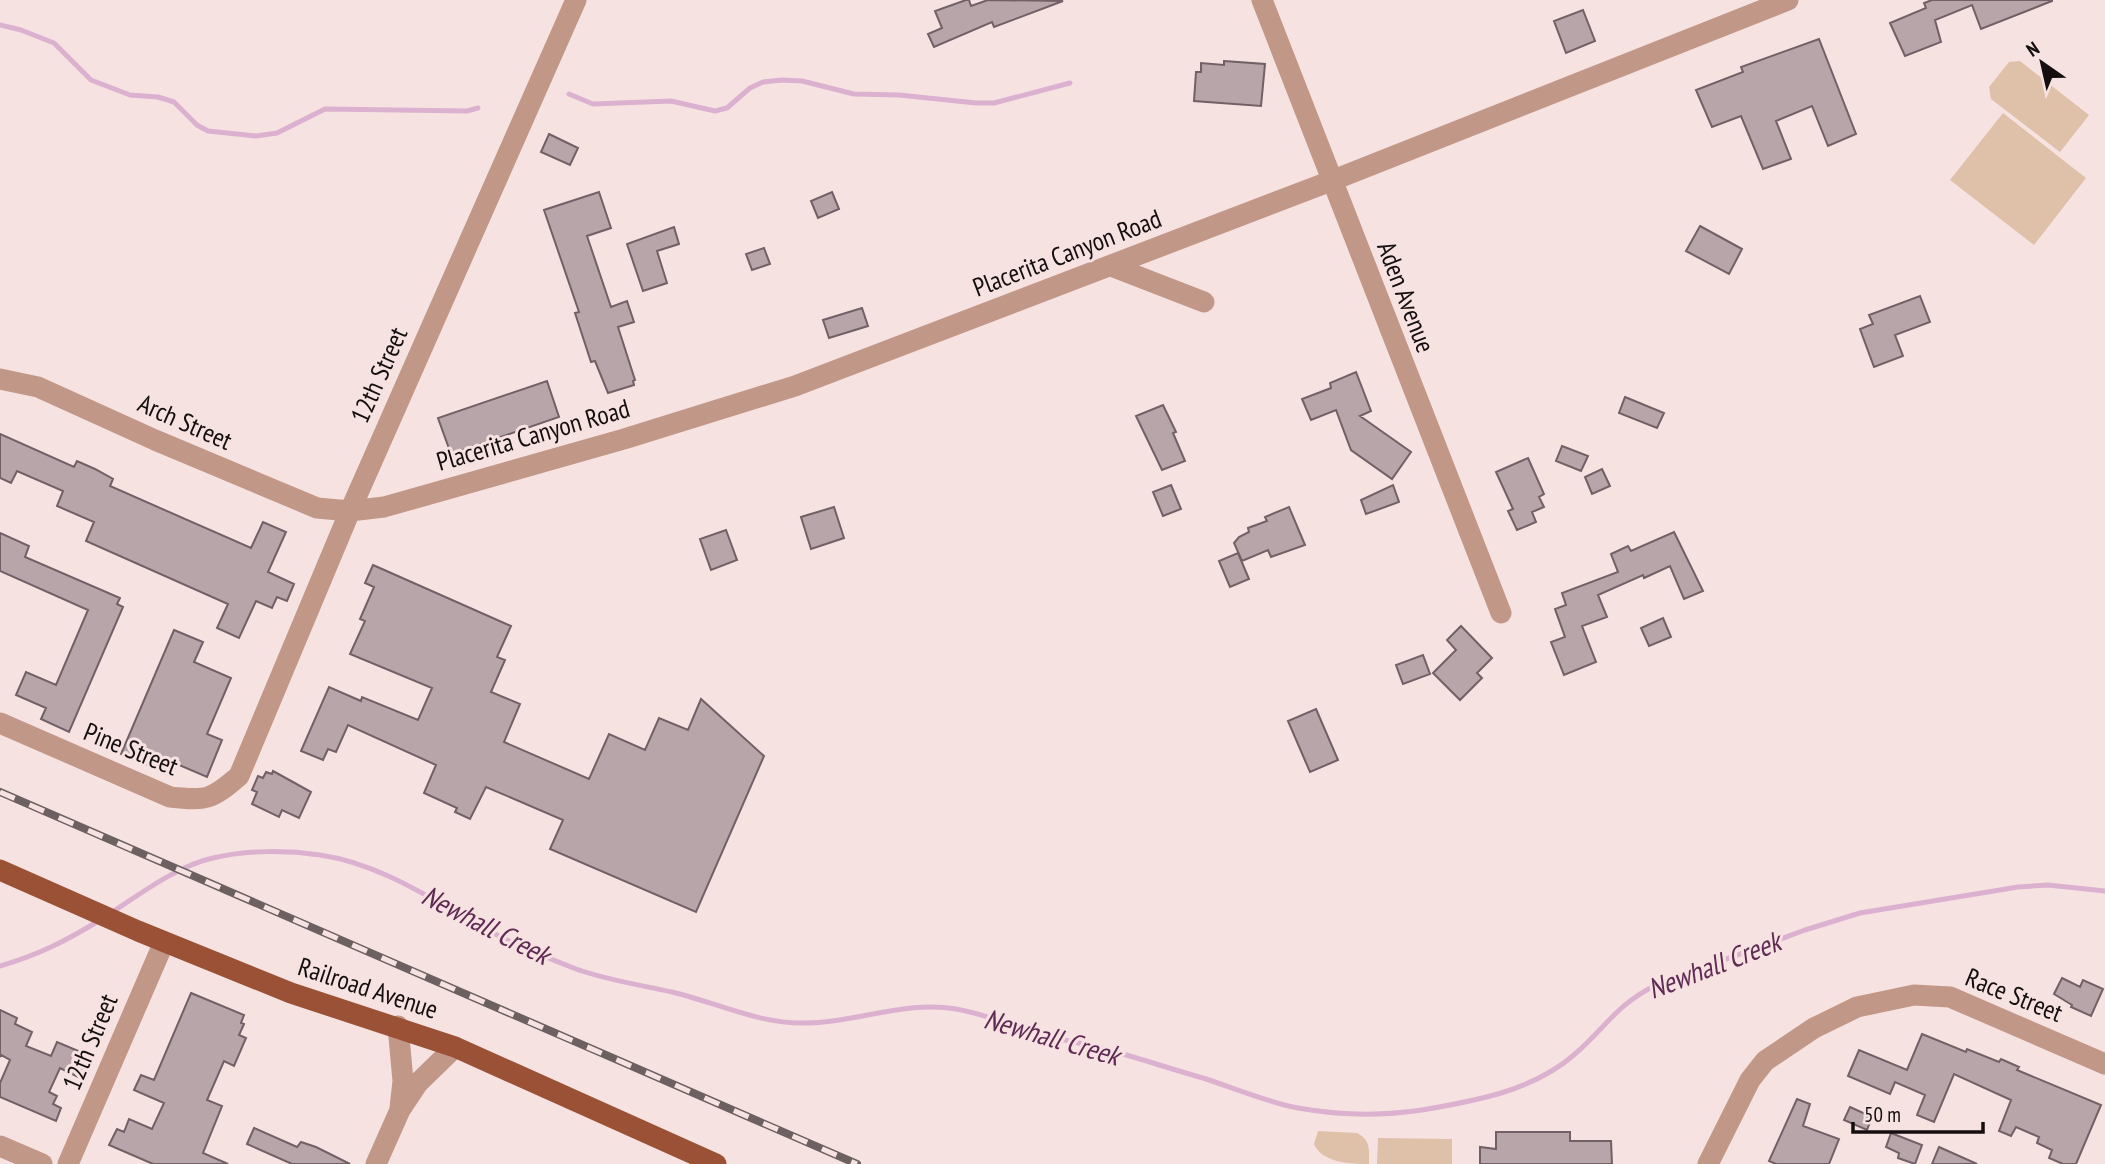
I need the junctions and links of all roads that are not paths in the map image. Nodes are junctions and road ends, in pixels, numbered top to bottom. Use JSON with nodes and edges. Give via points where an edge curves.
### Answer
{"nodes":[{"id":1,"x":576,"y":0,"type":"edge"},
{"id":2,"x":1262,"y":0,"type":"edge"},
{"id":3,"x":1788,"y":0,"type":"edge"},
{"id":4,"x":1331,"y":181,"type":"junction"},
{"id":5,"x":1111,"y":266,"type":"junction"},
{"id":6,"x":1204,"y":302,"type":"dead end"},
{"id":7,"x":0,"y":379,"type":"edge"},
{"id":8,"x":350,"y":511,"type":"junction"},
{"id":9,"x":1501,"y":613,"type":"dead end"},
{"id":10,"x":0,"y":723,"type":"edge"},
{"id":11,"x":239,"y":776,"type":"joint"},
{"id":12,"x":0,"y":870,"type":"edge"},
{"id":13,"x":164,"y":942,"type":"junction"},
{"id":14,"x":398,"y":1026,"type":"junction"},
{"id":15,"x":455,"y":1047,"type":"junction"},
{"id":16,"x":2105,"y":1064,"type":"edge"},
{"id":17,"x":400,"y":1110,"type":"junction"},
{"id":18,"x":0,"y":1146,"type":"edge"},
{"id":19,"x":676,"y":1156,"type":"edge"},
{"id":20,"x":42,"y":1164,"type":"edge"},
{"id":21,"x":68,"y":1164,"type":"edge"},
{"id":22,"x":376,"y":1164,"type":"edge"},
{"id":23,"x":716,"y":1164,"type":"edge"},
{"id":24,"x":1708,"y":1164,"type":"edge"}],
"edges":[{"from":1,"to":8,"type":"street","name":"12th Street"},
{"from":2,"to":4,"type":"street","name":"Aden Avenue"},
{"from":3,"to":4,"type":"street","name":"Placerita Canyon Road"},
{"from":4,"to":5,"type":"street","name":"Placerita Canyon Road"},
{"from":4,"to":9,"type":"street","name":"Aden Avenue"},
{"from":5,"to":6,"type":"street"},
{"from":5,"to":8,"type":"street","name":"Placerita Canyon Road","via":[[770,394],[384,507]]},
{"from":7,"to":8,"type":"street","name":"Arch Street","via":[[38,387],[317,508]]},
{"from":8,"to":11,"type":"street","name":"12th Street"},
{"from":10,"to":11,"type":"street","name":"Pine Street","via":[[170,797],[195,800],[216,795]]},
{"from":12,"to":13,"type":"main road","name":"Railroad Avenue"},
{"from":13,"to":14,"type":"main road","name":"Railroad Avenue","via":[[291,993]]},
{"from":13,"to":21,"type":"street","name":"12th Street"},
{"from":14,"to":15,"type":"main road","name":"Railroad Avenue"},
{"from":14,"to":17,"type":"street"},
{"from":15,"to":17,"type":"street","via":[[418,1083]]},
{"from":15,"to":19,"type":"main road","name":"Railroad Avenue"},
{"from":16,"to":24,"type":"street","name":"Race Street","via":[[1950,997],[1913,995],[1857,1007],[1814,1028],[1765,1061],[1750,1080]]},
{"from":17,"to":22,"type":"street"},
{"from":18,"to":20,"type":"street"},
{"from":19,"to":23,"type":"main road","name":"Railroad Avenue"}]}
